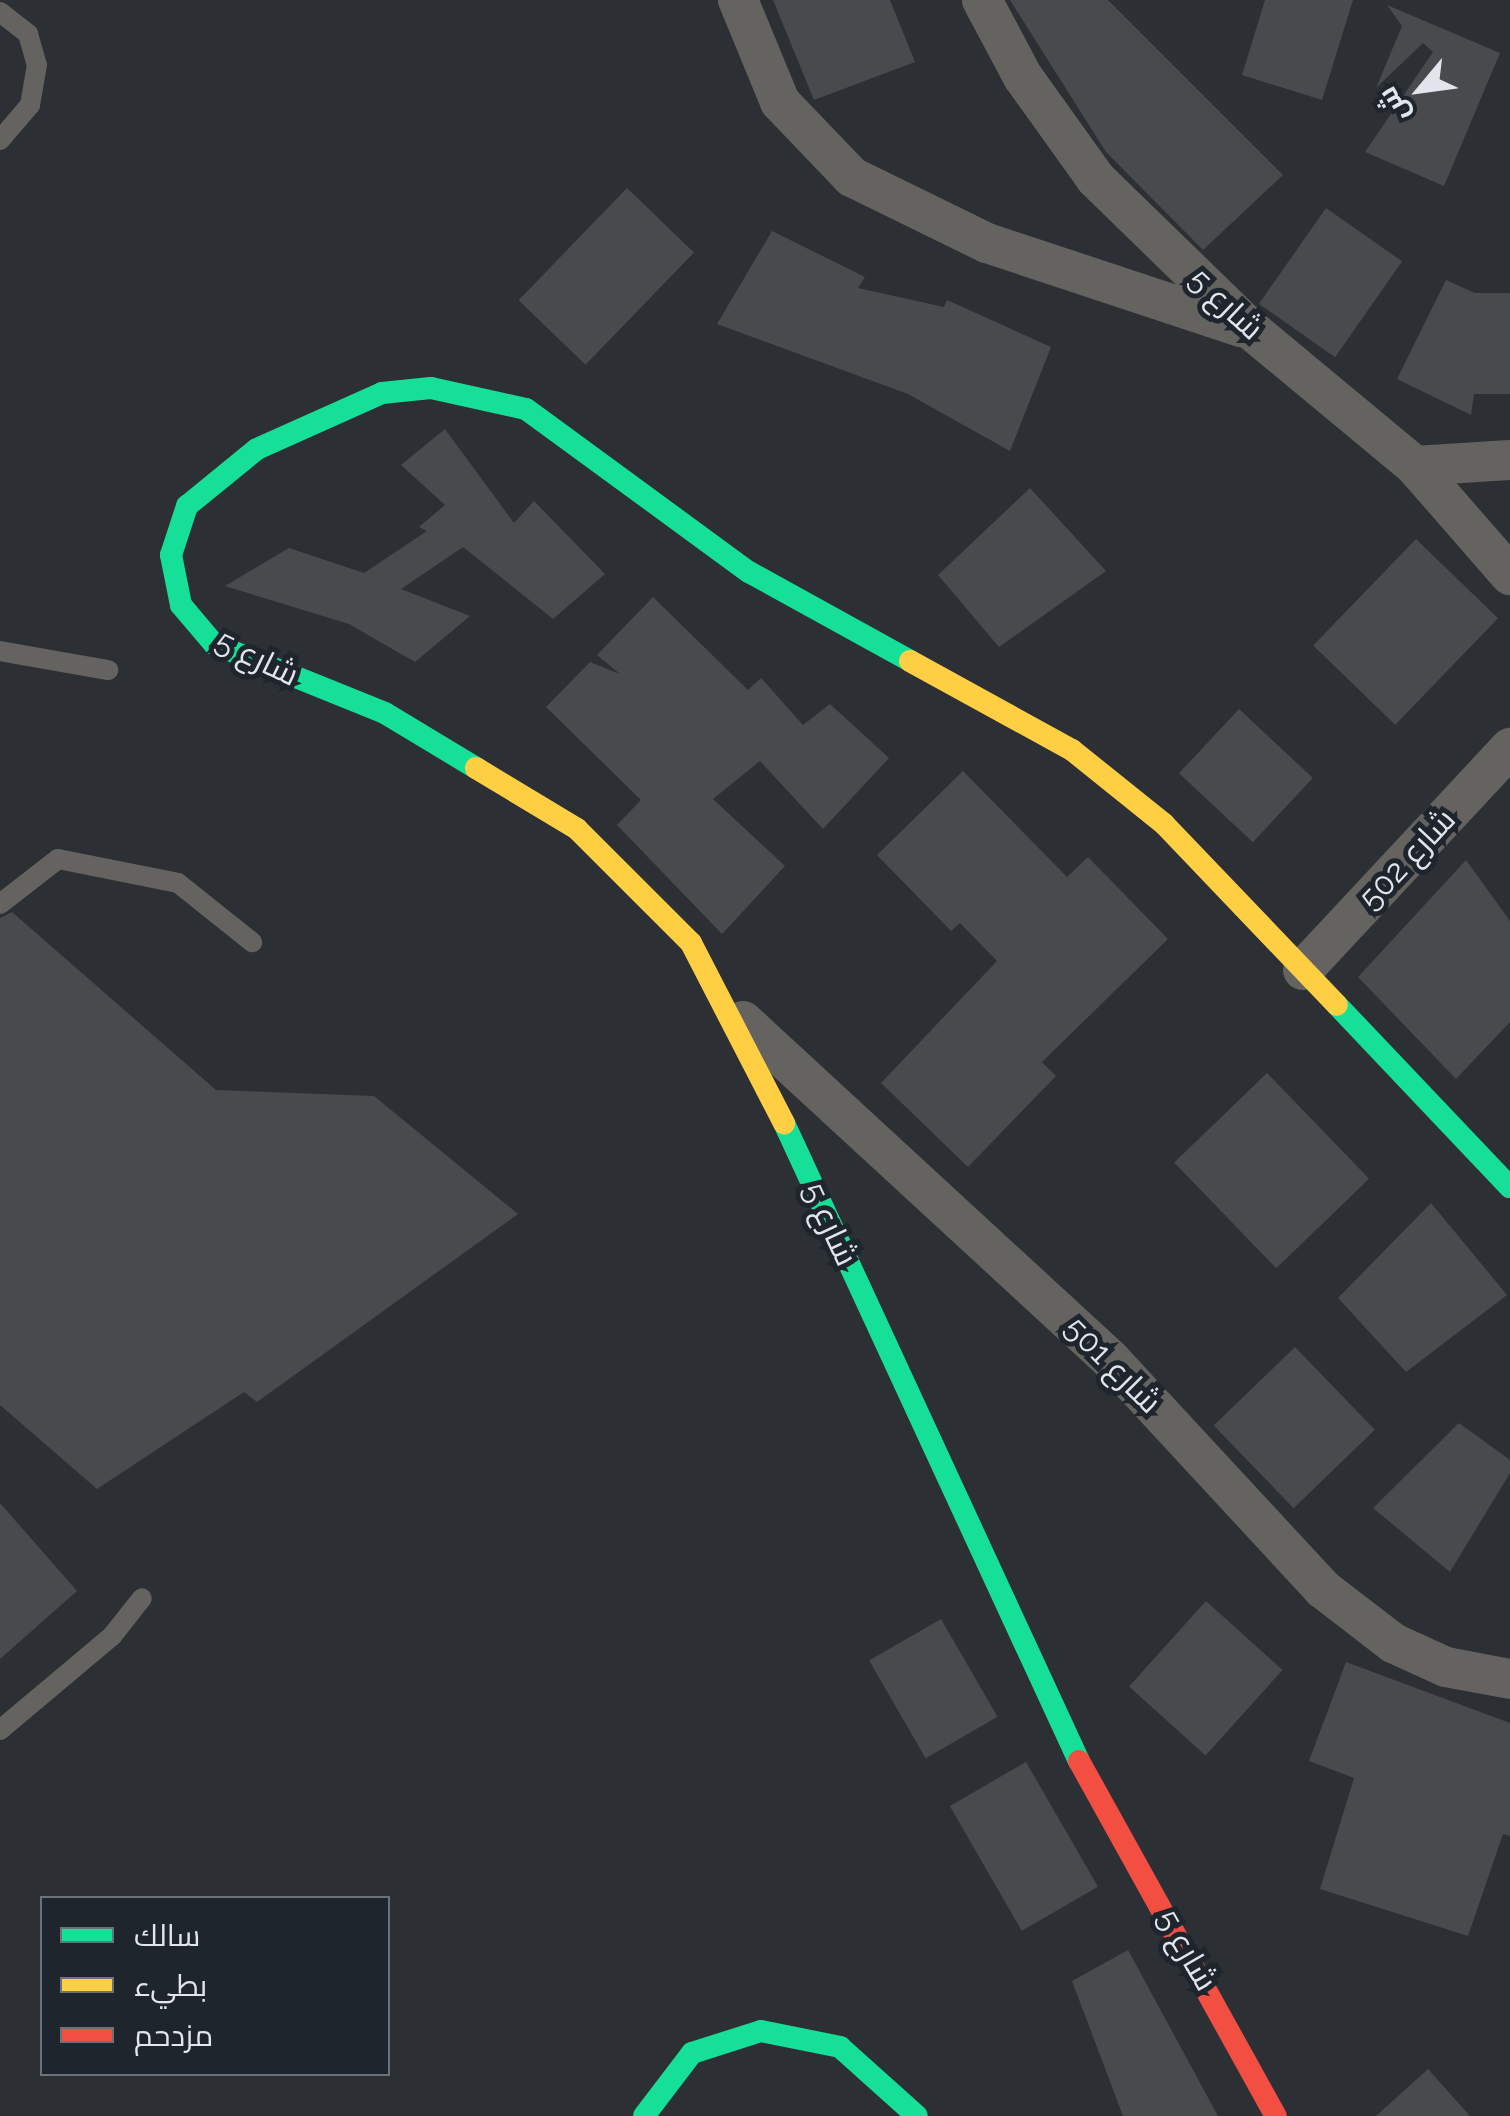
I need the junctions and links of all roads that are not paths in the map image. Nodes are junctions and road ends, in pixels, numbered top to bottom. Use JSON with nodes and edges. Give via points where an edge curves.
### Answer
{"nodes":[{"id":1,"x":738,"y":0,"type":"edge"},
{"id":2,"x":982,"y":0,"type":"edge"},
{"id":3,"x":0,"y":12,"type":"edge"},
{"id":4,"x":0,"y":140,"type":"edge"},
{"id":5,"x":1250,"y":329,"type":"junction"},
{"id":6,"x":1510,"y":460,"type":"edge"},
{"id":7,"x":1415,"y":466,"type":"junction"},
{"id":8,"x":1510,"y":575,"type":"edge"},
{"id":9,"x":0,"y":652,"type":"edge"},
{"id":10,"x":108,"y":670,"type":"dead end"},
{"id":11,"x":1510,"y":748,"type":"edge"},
{"id":12,"x":0,"y":904,"type":"edge"},
{"id":13,"x":252,"y":942,"type":"dead end"},
{"id":14,"x":1304,"y":970,"type":"junction"},
{"id":15,"x":733,"y":1012,"type":"junction"},
{"id":16,"x":1510,"y":1187,"type":"edge"},
{"id":17,"x":142,"y":1598,"type":"dead end"},
{"id":18,"x":1510,"y":1680,"type":"edge"},
{"id":19,"x":0,"y":1730,"type":"edge"},
{"id":20,"x":644,"y":2116,"type":"edge"},
{"id":21,"x":917,"y":2116,"type":"edge"},
{"id":22,"x":1276,"y":2116,"type":"edge"}],
"edges":[{"from":1,"to":5,"type":"street","via":[[780,102],[852,176],[987,243]]},
{"from":2,"to":5,"type":"street","name":"شارع 5","via":[[1023,77],[1096,179]]},
{"from":3,"to":4,"type":"lane","via":[[28,34],[37,65],[30,105]]},
{"from":5,"to":7,"type":"street","name":"شارع 5"},
{"from":6,"to":7,"type":"street"},
{"from":7,"to":8,"type":"street","name":"شارع 5"},
{"from":9,"to":10,"type":"lane"},
{"from":11,"to":14,"type":"street","name":"شارع 502"},
{"from":12,"to":13,"type":"lane","via":[[58,858],[178,883]]},
{"from":14,"to":15,"type":"street","name":"شارع 5","via":[[1164,824],[1072,750],[749,572],[526,408],[431,388],[382,392],[257,449],[186,506],[170,555],[181,605],[214,644],[385,713],[577,829],[690,944]]},
{"from":14,"to":16,"type":"street","name":"شارع 5"},
{"from":15,"to":18,"type":"street","name":"شارع 501","via":[[1111,1360],[1322,1590],[1393,1643],[1446,1667]]},
{"from":15,"to":22,"type":"street","name":"شارع 5","via":[[1066,1739]]},
{"from":17,"to":19,"type":"lane","via":[[112,1636]]},
{"from":20,"to":21,"type":"street","via":[[692,2053],[761,2031],[840,2047]]}]}
